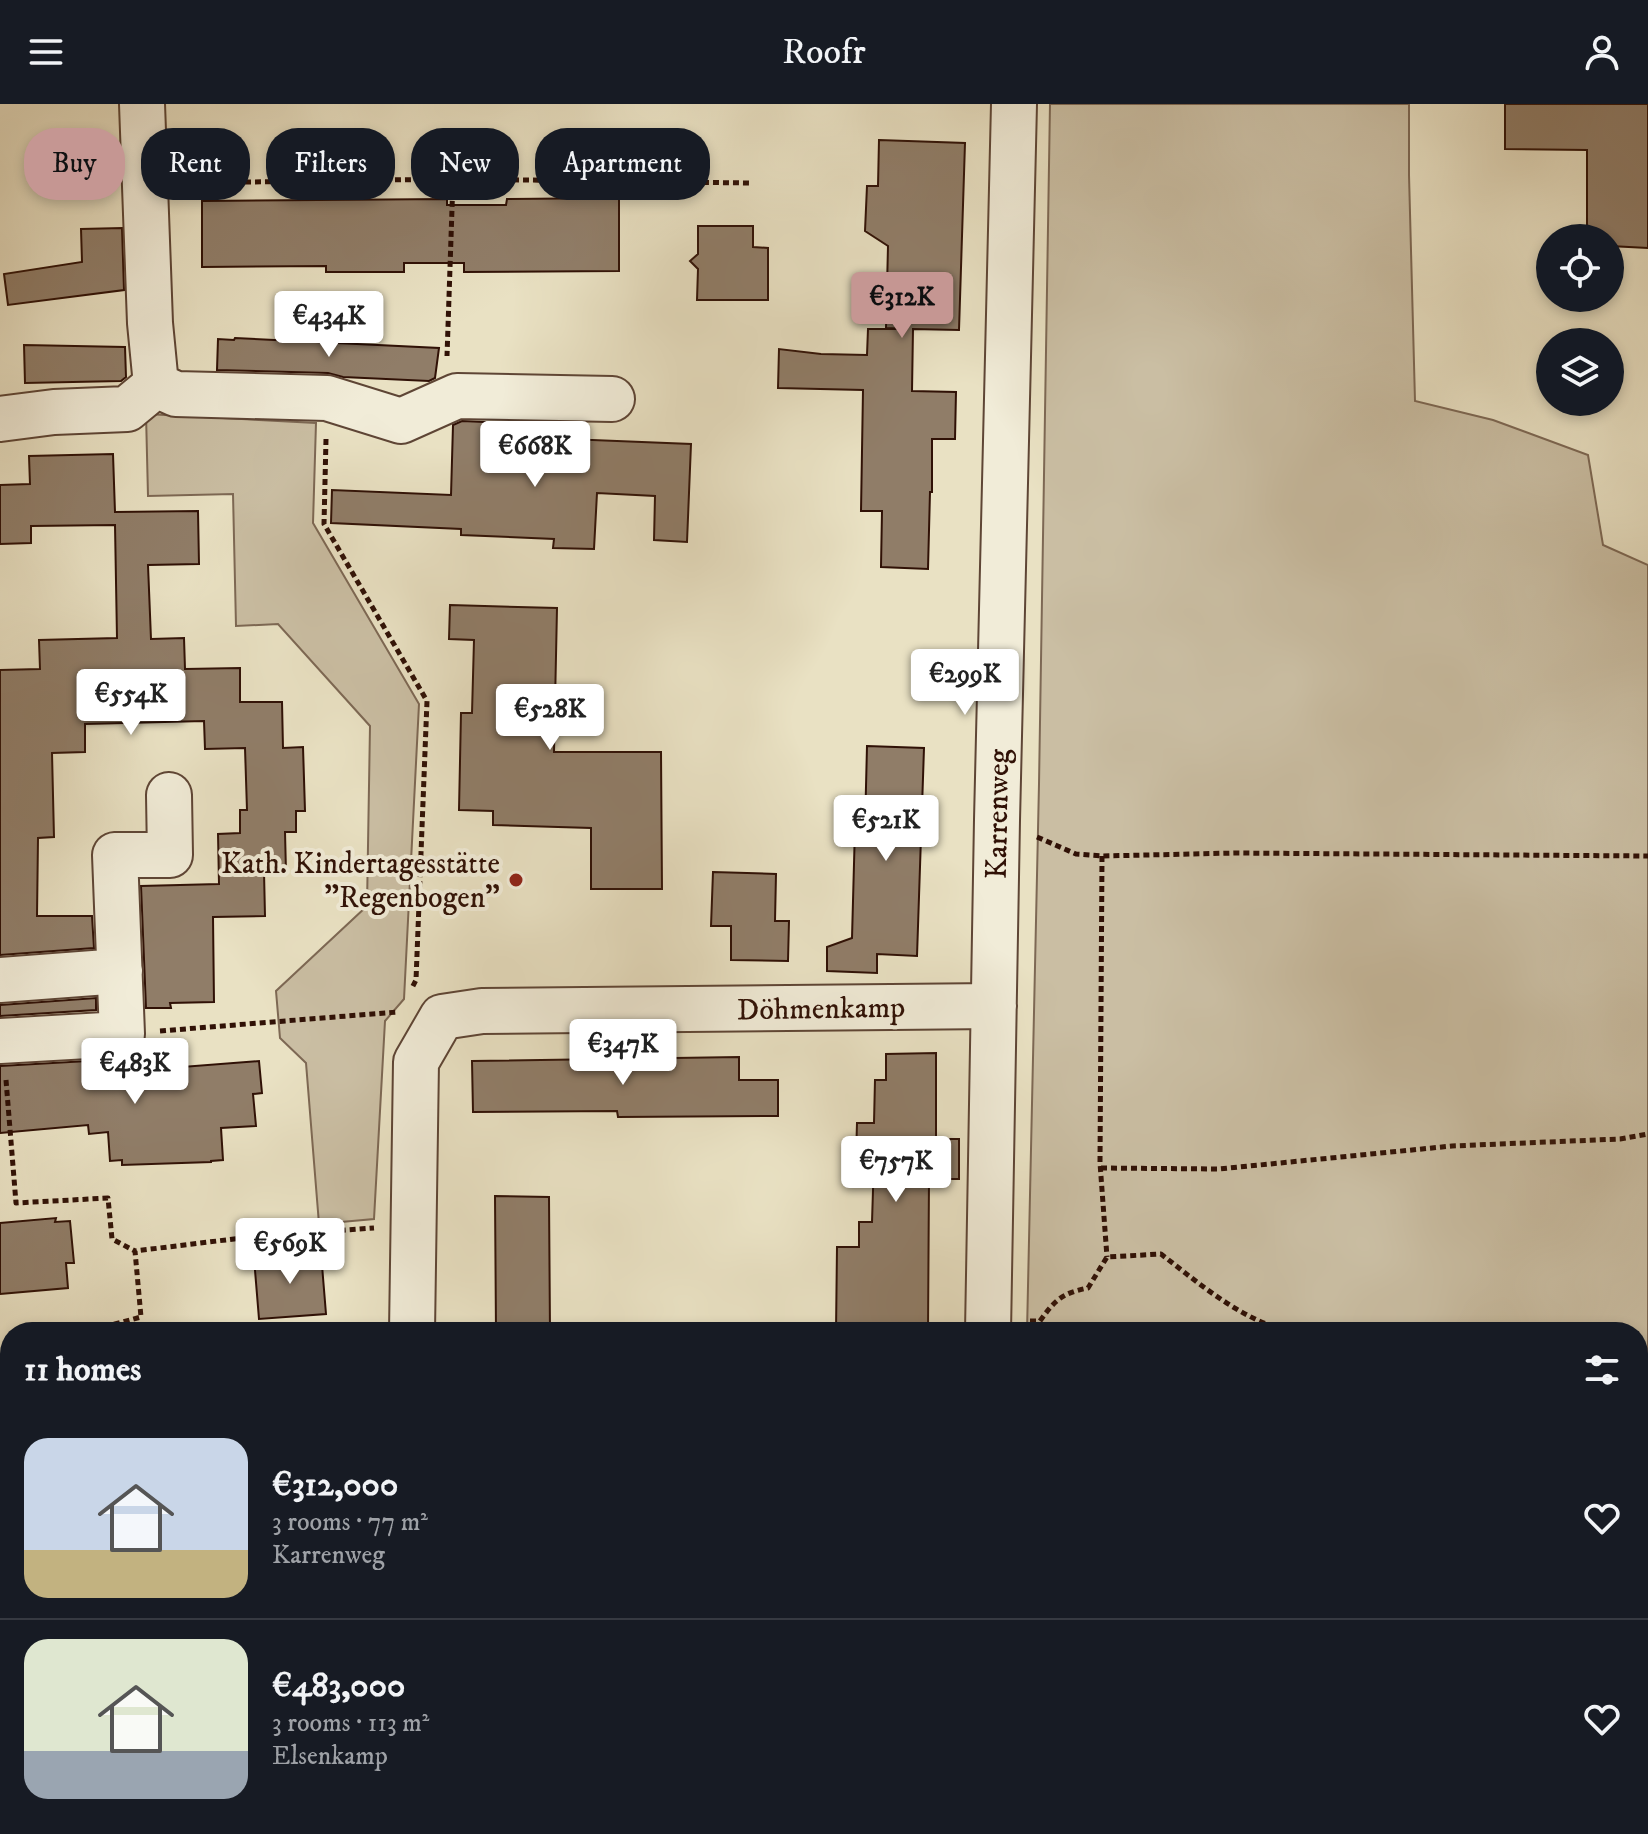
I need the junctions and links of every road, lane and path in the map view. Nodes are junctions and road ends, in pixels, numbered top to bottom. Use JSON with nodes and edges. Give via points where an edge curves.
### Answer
{"nodes":[{"id":1,"x":142,"y":104,"type":"edge"},
{"id":2,"x":1014,"y":104,"type":"edge"},
{"id":3,"x":143,"y":128,"type":"edge"},
{"id":4,"x":411,"y":180,"type":"edge"},
{"id":5,"x":519,"y":180,"type":"edge"},
{"id":6,"x":250,"y":182,"type":"edge"},
{"id":7,"x":749,"y":183,"type":"dead end"},
{"id":8,"x":145,"y":200,"type":"edge"},
{"id":9,"x":452,"y":200,"type":"edge"},
{"id":10,"x":447,"y":366,"type":"dead end"},
{"id":11,"x":156,"y":385,"type":"junction"},
{"id":12,"x":327,"y":398,"type":"junction"},
{"id":13,"x":612,"y":399,"type":"dead end"},
{"id":14,"x":0,"y":419,"type":"edge"},
{"id":15,"x":169,"y":795,"type":"dead end"},
{"id":16,"x":997,"y":820,"type":"junction"},
{"id":17,"x":1102,"y":856,"type":"junction"},
{"id":18,"x":1648,"y":856,"type":"edge"},
{"id":19,"x":120,"y":971,"type":"junction"},
{"id":20,"x":0,"y":980,"type":"edge"},
{"id":21,"x":411,"y":991,"type":"dead end"},
{"id":22,"x":994,"y":1006,"type":"junction"},
{"id":23,"x":393,"y":1025,"type":"dead end"},
{"id":24,"x":122,"y":1034,"type":"junction"},
{"id":25,"x":2,"y":1041,"type":"edge"},
{"id":26,"x":1648,"y":1134,"type":"edge"},
{"id":27,"x":1101,"y":1168,"type":"junction"},
{"id":28,"x":415,"y":1226,"type":"junction"},
{"id":29,"x":135,"y":1251,"type":"junction"},
{"id":30,"x":1107,"y":1257,"type":"junction"},
{"id":31,"x":122,"y":1322,"type":"edge"},
{"id":32,"x":412,"y":1322,"type":"edge"},
{"id":33,"x":988,"y":1322,"type":"edge"},
{"id":34,"x":1030,"y":1322,"type":"edge"},
{"id":35,"x":1264,"y":1322,"type":"edge"}],
"edges":[{"from":1,"to":3,"type":"street"},
{"from":2,"to":16,"type":"street","name":"Karrenweg"},
{"from":4,"to":6,"type":"path"},
{"from":5,"to":7,"type":"path"},
{"from":8,"to":11,"type":"street"},
{"from":9,"to":10,"type":"path"},
{"from":11,"to":12,"type":"street","via":[[176,394]]},
{"from":11,"to":14,"type":"street","via":[[127,409]]},
{"from":12,"to":13,"type":"street","via":[[401,421],[457,396]]},
{"from":12,"to":21,"type":"path","via":[[324,524],[427,701],[416,980]]},
{"from":15,"to":19,"type":"street","via":[[170,855],[115,855]]},
{"from":16,"to":17,"type":"path","via":[[1076,854]]},
{"from":16,"to":22,"type":"street","name":"Karrenweg"},
{"from":17,"to":18,"type":"path"},
{"from":17,"to":27,"type":"path"},
{"from":19,"to":20,"type":"street"},
{"from":19,"to":24,"type":"street"},
{"from":22,"to":28,"type":"street","name":"Döhmenkamp","via":[[482,1011],[442,1017],[416,1062]]},
{"from":22,"to":33,"type":"street","name":"Karrenweg"},
{"from":23,"to":24,"type":"path","via":[[401,1012]]},
{"from":24,"to":25,"type":"street"},
{"from":25,"to":29,"type":"path","via":[[16,1203],[108,1198],[112,1239]]},
{"from":26,"to":27,"type":"path","via":[[1219,1169]]},
{"from":27,"to":30,"type":"path"},
{"from":28,"to":29,"type":"path"},
{"from":28,"to":32,"type":"street","name":"Döhmenkamp"},
{"from":29,"to":31,"type":"path","via":[[141,1317]]},
{"from":30,"to":34,"type":"path","via":[[1088,1288],[1069,1292],[1040,1321]]},
{"from":30,"to":35,"type":"path","via":[[1161,1254],[1219,1299]]}]}
